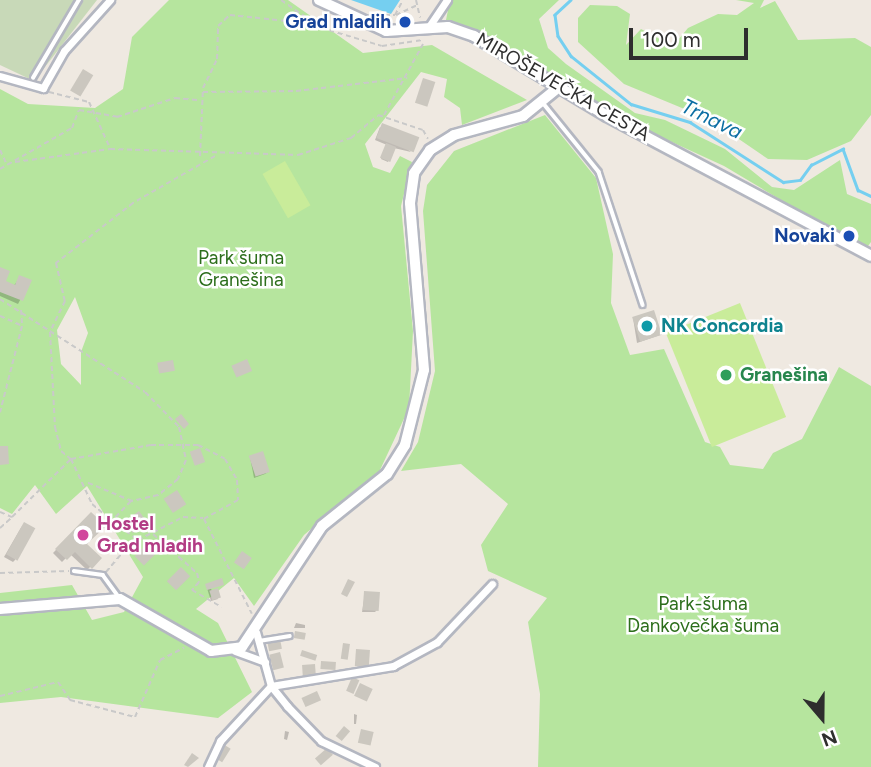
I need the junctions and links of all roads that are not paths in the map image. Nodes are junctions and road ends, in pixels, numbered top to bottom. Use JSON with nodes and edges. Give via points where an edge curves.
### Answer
{"nodes":[{"id":1,"x":79,"y":0,"type":"edge"},
{"id":2,"x":110,"y":0,"type":"edge"},
{"id":3,"x":319,"y":0,"type":"edge"},
{"id":4,"x":447,"y":0,"type":"edge"},
{"id":5,"x":424,"y":23,"type":"junction"},
{"id":6,"x":0,"y":76,"type":"edge"},
{"id":7,"x":33,"y":78,"type":"dead end"},
{"id":8,"x":560,"y":86,"type":"junction"},
{"id":9,"x":543,"y":102,"type":"junction"},
{"id":10,"x":871,"y":255,"type":"edge"},
{"id":11,"x":643,"y":304,"type":"dead end"},
{"id":12,"x":74,"y":571,"type":"road end"},
{"id":13,"x":492,"y":584,"type":"dead end"},
{"id":14,"x":120,"y":599,"type":"junction"},
{"id":15,"x":0,"y":609,"type":"edge"},
{"id":16,"x":258,"y":636,"type":"junction"},
{"id":17,"x":290,"y":636,"type":"dead end"},
{"id":18,"x":235,"y":651,"type":"junction"},
{"id":19,"x":265,"y":662,"type":"junction"},
{"id":20,"x":271,"y":686,"type":"junction"},
{"id":21,"x":208,"y":767,"type":"edge"},
{"id":22,"x":375,"y":767,"type":"edge"}],
"edges":[{"from":1,"to":7,"type":"lane"},
{"from":2,"to":6,"type":"street","via":[[39,89]]},
{"from":3,"to":5,"type":"street","name":"MIROŠEVEČKA CESTA","via":[[386,31]]},
{"from":4,"to":5,"type":"street"},
{"from":5,"to":8,"type":"street","name":"MIROŠEVEČKA CESTA","via":[[474,36]]},
{"from":8,"to":9,"type":"street"},
{"from":8,"to":10,"type":"street","name":"MIROŠEVEČKA CESTA"},
{"from":9,"to":11,"type":"lane","via":[[598,172]]},
{"from":9,"to":16,"type":"street","via":[[430,150],[414,173],[410,203],[424,370],[405,445],[387,474],[322,526]]},
{"from":12,"to":14,"type":"lane","via":[[103,575]]},
{"from":13,"to":20,"type":"street","via":[[437,642],[393,666]]},
{"from":14,"to":15,"type":"street"},
{"from":14,"to":18,"type":"street","via":[[211,651]]},
{"from":16,"to":17,"type":"lane"},
{"from":16,"to":18,"type":"street"},
{"from":16,"to":19,"type":"street"},
{"from":18,"to":19,"type":"street"},
{"from":19,"to":20,"type":"street"},
{"from":20,"to":21,"type":"street","via":[[220,741]]},
{"from":20,"to":22,"type":"street","via":[[321,741]]}]}
